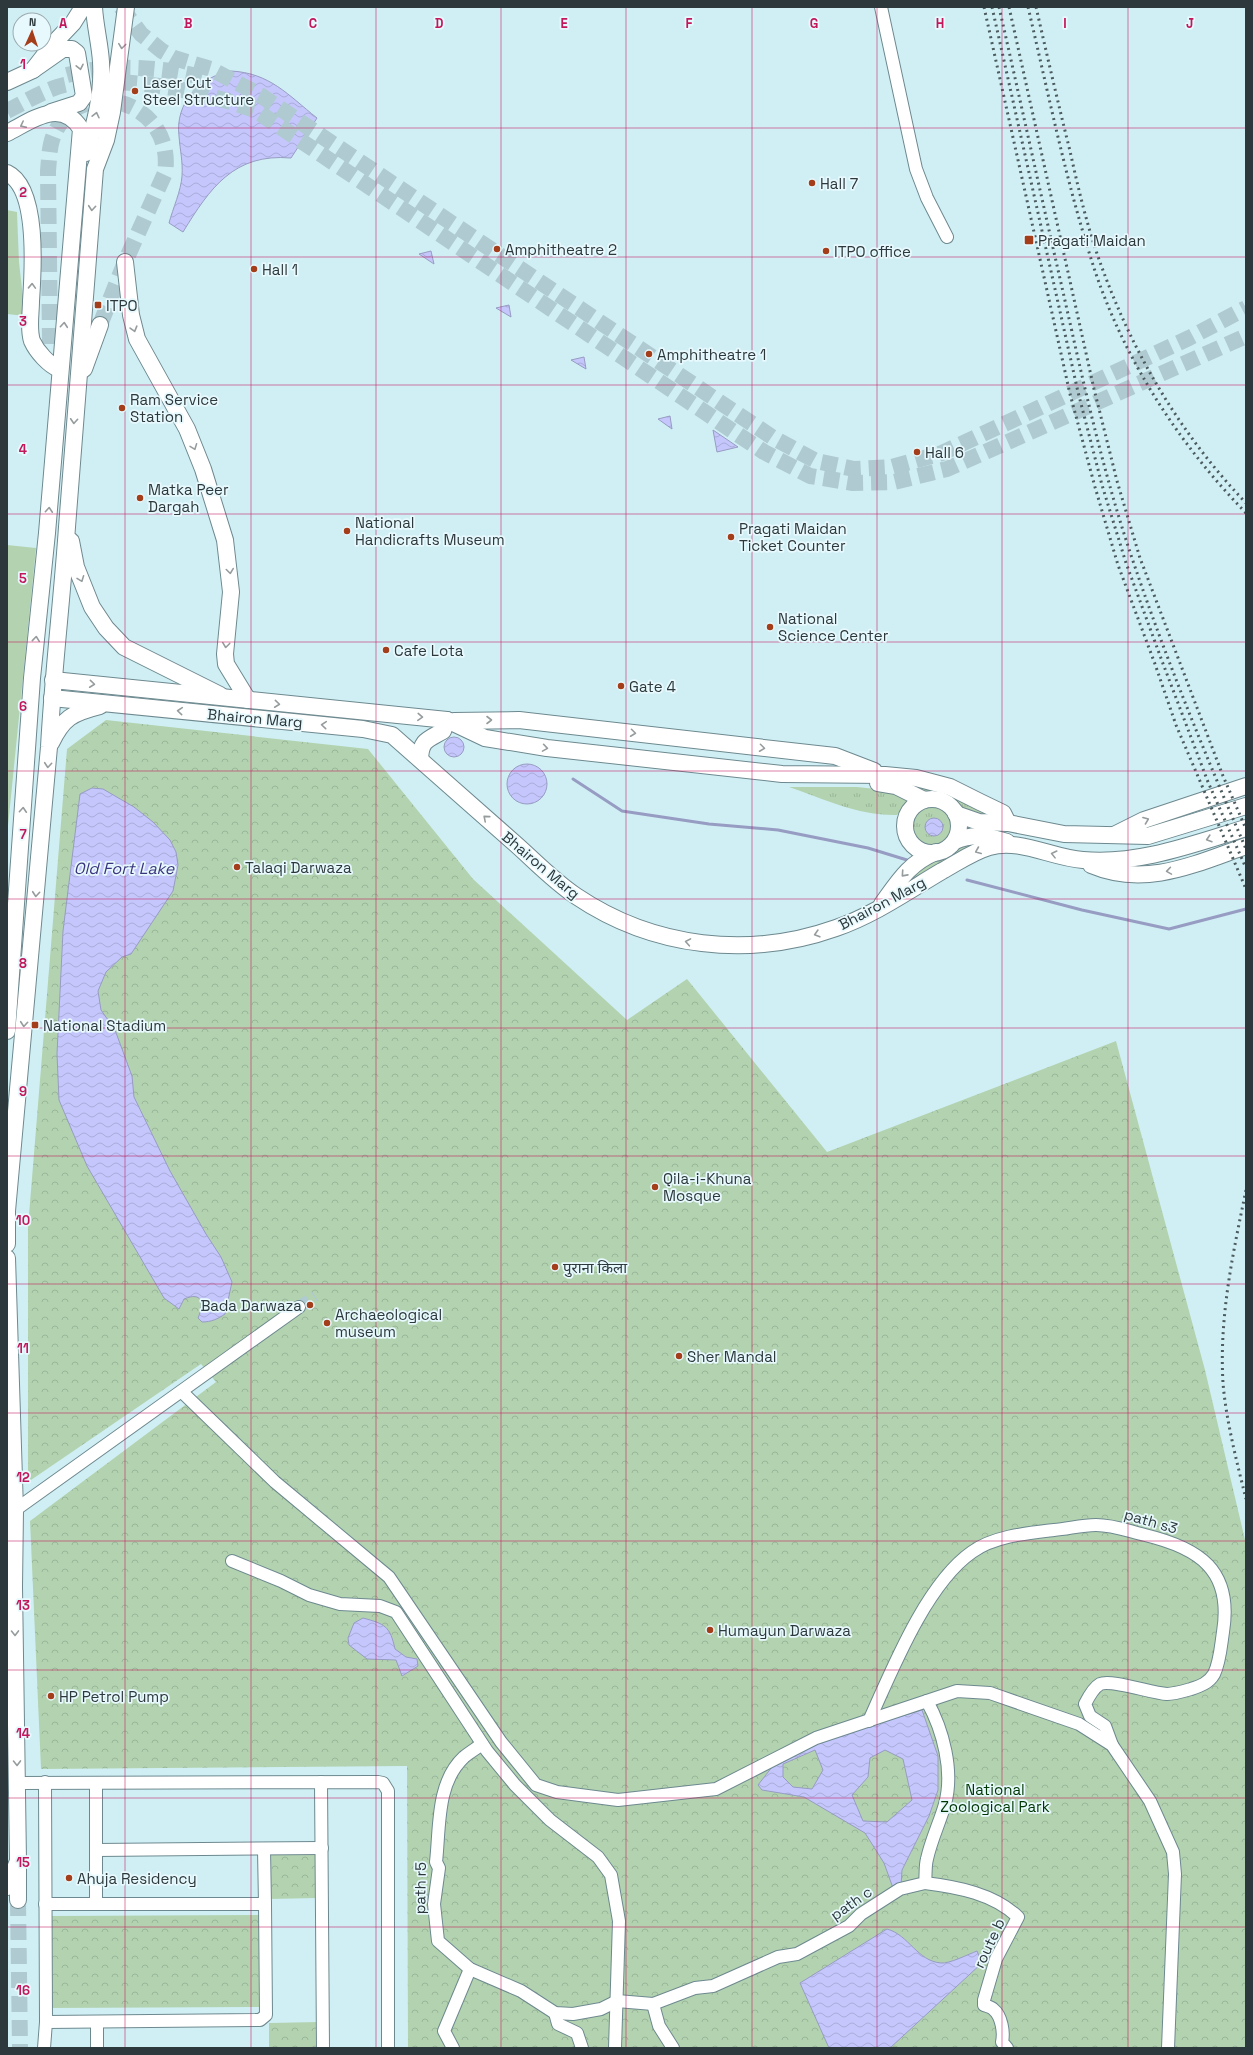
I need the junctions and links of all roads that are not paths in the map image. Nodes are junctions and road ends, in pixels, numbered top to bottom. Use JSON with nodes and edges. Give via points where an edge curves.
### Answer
{"nodes":[{"id":1,"x":83,"y":7,"type":"edge"},
{"id":2,"x":94,"y":7,"type":"edge"},
{"id":3,"x":126,"y":7,"type":"edge"},
{"id":4,"x":881,"y":7,"type":"edge"},
{"id":5,"x":32,"y":70,"type":"junction"},
{"id":6,"x":7,"y":82,"type":"edge"},
{"id":7,"x":44,"y":114,"type":"junction"},
{"id":8,"x":7,"y":133,"type":"edge"},
{"id":9,"x":7,"y":173,"type":"edge"},
{"id":10,"x":77,"y":179,"type":"junction"},
{"id":11,"x":947,"y":237,"type":"dead end"},
{"id":12,"x":125,"y":262,"type":"dead end"},
{"id":13,"x":100,"y":326,"type":"tunnel mouth"},
{"id":14,"x":50,"y":344,"type":"tunnel mouth"},
{"id":15,"x":60,"y":369,"type":"junction"},
{"id":16,"x":76,"y":390,"type":"junction"},
{"id":17,"x":67,"y":528,"type":"junction"},
{"id":18,"x":53,"y":680,"type":"junction"},
{"id":19,"x":52,"y":698,"type":"junction"},
{"id":20,"x":230,"y":699,"type":"junction"},
{"id":21,"x":248,"y":700,"type":"junction"},
{"id":22,"x":109,"y":704,"type":"junction"},
{"id":23,"x":392,"y":716,"type":"junction"},
{"id":24,"x":449,"y":721,"type":"junction"},
{"id":25,"x":597,"y":729,"type":"junction"},
{"id":26,"x":392,"y":735,"type":"junction"},
{"id":27,"x":49,"y":747,"type":"junction"},
{"id":28,"x":626,"y":757,"type":"junction"},
{"id":29,"x":420,"y":760,"type":"junction"},
{"id":30,"x":835,"y":775,"type":"junction"},
{"id":31,"x":886,"y":775,"type":"junction"},
{"id":32,"x":1246,"y":786,"type":"edge"},
{"id":33,"x":924,"y":800,"type":"junction"},
{"id":34,"x":1246,"y":806,"type":"edge"},
{"id":35,"x":956,"y":814,"type":"junction"},
{"id":36,"x":1014,"y":824,"type":"junction"},
{"id":37,"x":1246,"y":828,"type":"edge"},
{"id":38,"x":1111,"y":837,"type":"junction"},
{"id":39,"x":955,"y":840,"type":"junction"},
{"id":40,"x":1016,"y":845,"type":"junction"},
{"id":41,"x":1246,"y":846,"type":"edge"},
{"id":42,"x":936,"y":852,"type":"junction"},
{"id":43,"x":1081,"y":860,"type":"junction"},
{"id":44,"x":878,"y":908,"type":"junction"},
{"id":45,"x":11,"y":924,"type":"edge"},
{"id":46,"x":7,"y":1031,"type":"edge"},
{"id":47,"x":7,"y":1244,"type":"edge"},
{"id":48,"x":7,"y":1258,"type":"edge"},
{"id":49,"x":299,"y":1307,"type":"tunnel mouth"},
{"id":50,"x":182,"y":1392,"type":"junction"},
{"id":51,"x":15,"y":1510,"type":"junction"},
{"id":52,"x":10,"y":1533,"type":"edge"},
{"id":53,"x":10,"y":1557,"type":"edge"},
{"id":54,"x":232,"y":1561,"type":"dead end"},
{"id":55,"x":927,"y":1701,"type":"junction"},
{"id":56,"x":869,"y":1720,"type":"junction"},
{"id":57,"x":482,"y":1744,"type":"junction"},
{"id":58,"x":1112,"y":1745,"type":"junction"},
{"id":59,"x":45,"y":1782,"type":"junction"},
{"id":60,"x":321,"y":1782,"type":"junction"},
{"id":61,"x":18,"y":1783,"type":"junction"},
{"id":62,"x":96,"y":1783,"type":"junction"},
{"id":63,"x":322,"y":1848,"type":"junction"},
{"id":64,"x":96,"y":1850,"type":"junction"},
{"id":65,"x":264,"y":1850,"type":"junction"},
{"id":66,"x":18,"y":1861,"type":"junction"},
{"id":67,"x":925,"y":1883,"type":"junction"},
{"id":68,"x":7,"y":1887,"type":"tunnel mouth"},
{"id":69,"x":18,"y":1900,"type":"tunnel mouth"},
{"id":70,"x":45,"y":1904,"type":"junction"},
{"id":71,"x":96,"y":1904,"type":"junction"},
{"id":72,"x":265,"y":1904,"type":"junction"},
{"id":73,"x":470,"y":1969,"type":"junction"},
{"id":74,"x":617,"y":2001,"type":"junction"},
{"id":75,"x":653,"y":2004,"type":"junction"},
{"id":76,"x":555,"y":2013,"type":"junction"},
{"id":77,"x":46,"y":2022,"type":"junction"},
{"id":78,"x":97,"y":2022,"type":"junction"},
{"id":79,"x":44,"y":2048,"type":"edge"},
{"id":80,"x":97,"y":2048,"type":"edge"},
{"id":81,"x":323,"y":2048,"type":"edge"},
{"id":82,"x":388,"y":2048,"type":"edge"},
{"id":83,"x":454,"y":2048,"type":"edge"},
{"id":84,"x":582,"y":2048,"type":"edge"},
{"id":85,"x":615,"y":2048,"type":"edge"},
{"id":86,"x":673,"y":2048,"type":"edge"},
{"id":87,"x":1007,"y":2048,"type":"edge"},
{"id":88,"x":1168,"y":2048,"type":"edge"}],
"edges":[{"from":1,"to":5,"type":"main road","via":[[73,23]]},
{"from":10,"to":2,"type":"main road","one_way":true,"via":[[101,92],[101,62]]},
{"from":3,"to":16,"type":"main road","one_way":true,"via":[[112,112],[106,140],[95,169]]},
{"from":4,"to":11,"type":"street","via":[[916,170]]},
{"from":5,"to":6,"type":"main road"},
{"from":5,"to":7,"type":"main road","one_way":true,"via":[[63,49],[72,49],[77,53],[85,93],[83,99],[77,104]]},
{"from":7,"to":8,"type":"main road","one_way":true},
{"from":7,"to":10,"type":"main road","via":[[56,112],[68,116],[81,129]]},
{"from":15,"to":9,"type":"main road","one_way":true,"via":[[52,366],[32,340],[30,328],[33,269],[30,212],[23,189]]},
{"from":15,"to":10,"type":"main road","one_way":true},
{"from":12,"to":21,"type":"main road","one_way":true,"via":[[131,315],[137,338],[188,429],[224,540],[231,592],[226,664]]},
{"from":13,"to":16,"type":"main road"},
{"from":14,"to":15,"type":"main road"},
{"from":45,"to":15,"type":"main road","one_way":true},
{"from":16,"to":17,"type":"main road","one_way":true},
{"from":17,"to":18,"type":"main road"},
{"from":17,"to":20,"type":"main road","one_way":true,"via":[[76,566],[92,608],[124,647]]},
{"from":18,"to":19,"type":"main road"},
{"from":18,"to":20,"type":"main road","name":"Bhairon Marg","one_way":true},
{"from":19,"to":22,"type":"main road","name":"Bhairon Marg"},
{"from":19,"to":27,"type":"main road"},
{"from":20,"to":21,"type":"main road","name":"Bhairon Marg"},
{"from":21,"to":23,"type":"main road","name":"Bhairon Marg","one_way":true},
{"from":26,"to":22,"type":"main road","name":"Bhairon Marg","one_way":true,"via":[[363,729]]},
{"from":22,"to":27,"type":"main road","via":[[85,710],[67,719],[59,726]]},
{"from":23,"to":24,"type":"main road","name":"Bhairon Marg","one_way":true},
{"from":23,"to":26,"type":"main road","via":[[398,719],[402,727],[398,734]]},
{"from":24,"to":25,"type":"main road","one_way":true,"via":[[519,720]]},
{"from":24,"to":28,"type":"main road","name":"Bhairon Marg","one_way":true,"via":[[485,738]]},
{"from":24,"to":29,"type":"main road","via":[[443,732],[426,739],[422,744]]},
{"from":25,"to":28,"type":"main road","via":[[612,747]]},
{"from":25,"to":31,"type":"main road","one_way":true,"via":[[835,756]]},
{"from":26,"to":29,"type":"main road","name":"Bhairon Marg"},
{"from":27,"to":47,"type":"main road","one_way":true,"via":[[7,1211]]},
{"from":28,"to":30,"type":"main road","name":"Bhairon Marg","via":[[782,774]]},
{"from":44,"to":29,"type":"main road","name":"Bhairon Marg","one_way":true,"via":[[843,926],[766,945],[706,945],[646,932],[608,916],[562,886]]},
{"from":30,"to":31,"type":"main road","name":"Bhairon Marg"},
{"from":30,"to":33,"type":"main road","via":[[896,786]]},
{"from":31,"to":36,"type":"main road","name":"Bhairon Marg","via":[[916,778],[950,787],[1003,813]]},
{"from":38,"to":32,"type":"main road","one_way":true,"via":[[1144,820]]},
{"from":33,"to":35,"type":"main road","via":[[940,801],[950,806]]},
{"from":33,"to":42,"type":"main road","via":[[911,810],[906,820],[906,831],[910,841],[919,849]]},
{"from":34,"to":38,"type":"main road","via":[[1148,836]]},
{"from":35,"to":36,"type":"main road","via":[[979,822]]},
{"from":35,"to":39,"type":"main road","via":[[959,825]]},
{"from":36,"to":38,"type":"main road","via":[[1064,834]]},
{"from":36,"to":40,"type":"main road"},
{"from":37,"to":43,"type":"main road","name":"Bhairon Marg","one_way":true,"via":[[1166,852],[1116,860]]},
{"from":39,"to":40,"type":"main road","via":[[980,835]]},
{"from":39,"to":42,"type":"main road","via":[[947,848]]},
{"from":43,"to":40,"type":"main road","name":"Bhairon Marg","one_way":true},
{"from":40,"to":44,"type":"main road","name":"Bhairon Marg","one_way":true,"via":[[1000,845],[981,850]]},
{"from":41,"to":43,"type":"main road","one_way":true,"via":[[1174,870],[1137,876],[1108,871]]},
{"from":42,"to":44,"type":"main road","one_way":true,"via":[[919,860],[904,873]]},
{"from":45,"to":46,"type":"main road"},
{"from":48,"to":51,"type":"main road"},
{"from":49,"to":50,"type":"street"},
{"from":50,"to":51,"type":"street"},
{"from":50,"to":56,"type":"street","via":[[275,1482],[389,1578],[501,1742],[536,1785],[557,1792],[618,1800],[716,1789],[816,1738]]},
{"from":51,"to":52,"type":"main road"},
{"from":52,"to":53,"type":"main road"},
{"from":53,"to":61,"type":"main road","one_way":true},
{"from":54,"to":57,"type":"street","via":[[309,1595],[340,1604],[380,1606],[396,1612]]},
{"from":55,"to":56,"type":"street"},
{"from":55,"to":58,"type":"street","via":[[957,1691],[990,1693],[1079,1724]]},
{"from":55,"to":67,"type":"street","via":[[938,1726],[948,1762],[949,1778],[946,1802],[927,1860]]},
{"from":56,"to":58,"type":"street","name":"path s3","via":[[918,1619],[936,1591],[961,1561],[973,1551],[1001,1539],[1077,1525],[1099,1525],[1123,1528],[1183,1546],[1204,1561],[1220,1584],[1224,1595],[1225,1617],[1219,1656],[1214,1674],[1204,1685],[1168,1694],[1111,1683],[1100,1684],[1090,1694],[1085,1704],[1087,1710],[1090,1716],[1105,1726]]},
{"from":57,"to":73,"type":"street","name":"path r5","via":[[464,1757],[450,1776],[441,1804],[436,1862],[439,1868],[434,1904],[438,1941]]},
{"from":57,"to":74,"type":"street","via":[[515,1785],[550,1820],[598,1857],[610,1874],[620,1921]]},
{"from":58,"to":88,"type":"street","via":[[1150,1801],[1173,1852],[1175,1874]]},
{"from":59,"to":61,"type":"street"},
{"from":59,"to":62,"type":"street"},
{"from":59,"to":70,"type":"street"},
{"from":60,"to":62,"type":"street"},
{"from":60,"to":63,"type":"street"},
{"from":60,"to":82,"type":"street","via":[[378,1782],[383,1783],[388,1791]]},
{"from":61,"to":66,"type":"main road"},
{"from":62,"to":64,"type":"street"},
{"from":63,"to":65,"type":"street"},
{"from":63,"to":81,"type":"street"},
{"from":64,"to":65,"type":"street"},
{"from":64,"to":71,"type":"street"},
{"from":65,"to":72,"type":"street"},
{"from":66,"to":68,"type":"main road"},
{"from":66,"to":69,"type":"main road"},
{"from":67,"to":75,"type":"street","name":"path c","via":[[900,1889],[862,1914],[849,1926],[797,1954],[778,1957],[713,1986],[696,1988]]},
{"from":67,"to":87,"type":"street","name":"route b","via":[[959,1888],[977,1894],[1004,1906],[1018,1917],[996,1959],[984,2000],[984,2005],[993,2009],[1000,2020],[1002,2042]]},
{"from":70,"to":71,"type":"street"},
{"from":70,"to":77,"type":"street"},
{"from":71,"to":72,"type":"street"},
{"from":72,"to":78,"type":"street","via":[[266,2015],[262,2020]]},
{"from":73,"to":76,"type":"street","name":"path r5","via":[[521,1991]]},
{"from":73,"to":83,"type":"street","via":[[444,2031]]},
{"from":74,"to":75,"type":"street","name":"path c"},
{"from":74,"to":76,"type":"street","via":[[590,2012]]},
{"from":74,"to":85,"type":"street"},
{"from":75,"to":86,"type":"street","via":[[659,2026]]},
{"from":76,"to":84,"type":"street","via":[[558,2024],[577,2033]]},
{"from":77,"to":78,"type":"street"},
{"from":77,"to":79,"type":"street"},
{"from":78,"to":80,"type":"street"}]}
